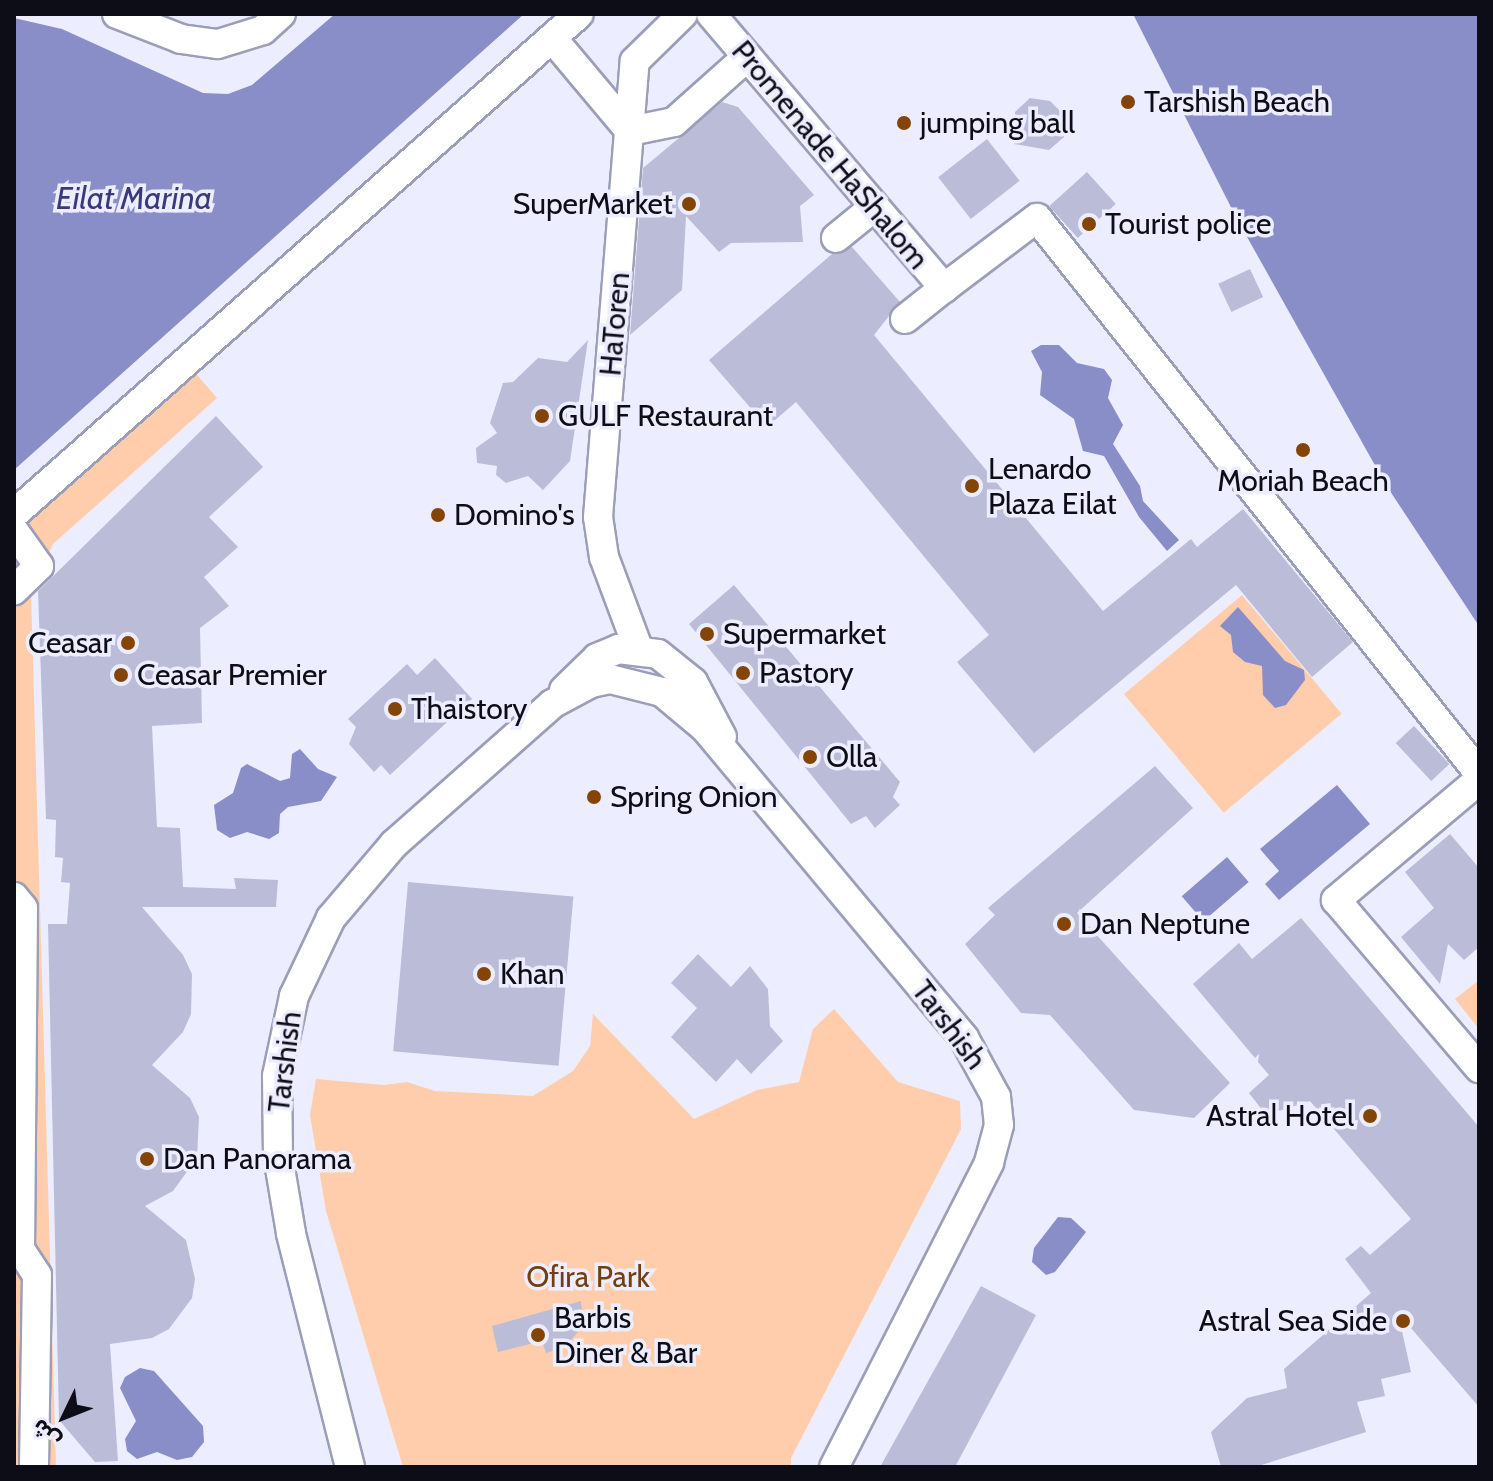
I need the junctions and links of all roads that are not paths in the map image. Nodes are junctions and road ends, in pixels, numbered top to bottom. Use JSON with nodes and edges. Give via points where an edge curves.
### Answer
{"nodes":[{"id":1,"x":117,"y":14,"type":"edge"},
{"id":2,"x":281,"y":14,"type":"edge"},
{"id":3,"x":579,"y":14,"type":"edge"},
{"id":4,"x":683,"y":14,"type":"edge"},
{"id":5,"x":711,"y":14,"type":"edge"},
{"id":6,"x":552,"y":38,"type":"junction"},
{"id":7,"x":747,"y":57,"type":"junction"},
{"id":8,"x":630,"y":131,"type":"junction"},
{"id":9,"x":874,"y":207,"type":"junction"},
{"id":10,"x":836,"y":238,"type":"dead end"},
{"id":11,"x":944,"y":288,"type":"junction"},
{"id":12,"x":905,"y":319,"type":"dead end"},
{"id":13,"x":14,"y":514,"type":"edge"},
{"id":14,"x":14,"y":531,"type":"edge"},
{"id":15,"x":14,"y":590,"type":"edge"},
{"id":16,"x":638,"y":648,"type":"junction"},
{"id":17,"x":552,"y":704,"type":"junction"},
{"id":18,"x":726,"y":753,"type":"junction"},
{"id":19,"x":1479,"y":773,"type":"edge"},
{"id":20,"x":1479,"y":780,"type":"edge"},
{"id":21,"x":14,"y":897,"type":"edge"},
{"id":22,"x":1479,"y":1068,"type":"edge"},
{"id":23,"x":34,"y":1467,"type":"edge"},
{"id":24,"x":350,"y":1467,"type":"edge"},
{"id":25,"x":834,"y":1467,"type":"edge"}],
"edges":[{"from":1,"to":2,"type":"street","via":[[181,39],[218,44],[263,30]]},
{"from":3,"to":6,"type":"street"},
{"from":4,"to":8,"type":"street","name":"HaToren","via":[[635,61]]},
{"from":5,"to":7,"type":"street","name":"Promenade HaShalom"},
{"from":6,"to":8,"type":"street"},
{"from":6,"to":13,"type":"street"},
{"from":7,"to":8,"type":"street","via":[[674,122]]},
{"from":7,"to":9,"type":"street","name":"Promenade HaShalom"},
{"from":8,"to":16,"type":"street","name":"HaToren","via":[[598,517],[604,557]]},
{"from":9,"to":10,"type":"street"},
{"from":9,"to":11,"type":"street","name":"Promenade HaShalom"},
{"from":11,"to":12,"type":"street"},
{"from":11,"to":19,"type":"street","name":"Promenade HaShalom","via":[[1037,218]]},
{"from":14,"to":15,"type":"street","via":[[39,566]]},
{"from":16,"to":17,"type":"street","name":"Tarshish","via":[[597,658]]},
{"from":16,"to":18,"type":"street","name":"Tarshish","via":[[658,654],[693,682],[720,726]]},
{"from":17,"to":18,"type":"street","name":"Tarshish","via":[[591,683],[645,685],[692,715]]},
{"from":17,"to":24,"type":"street","name":"Tarshish","via":[[359,880],[325,929],[294,996],[277,1076],[278,1156],[291,1233]]},
{"from":18,"to":25,"type":"street","name":"Tarshish","via":[[964,1038],[984,1068],[998,1111],[989,1163]]},
{"from":20,"to":22,"type":"street","via":[[1336,900]]},
{"from":21,"to":23,"type":"street","via":[[23,908],[20,1249],[37,1275]]}]}
